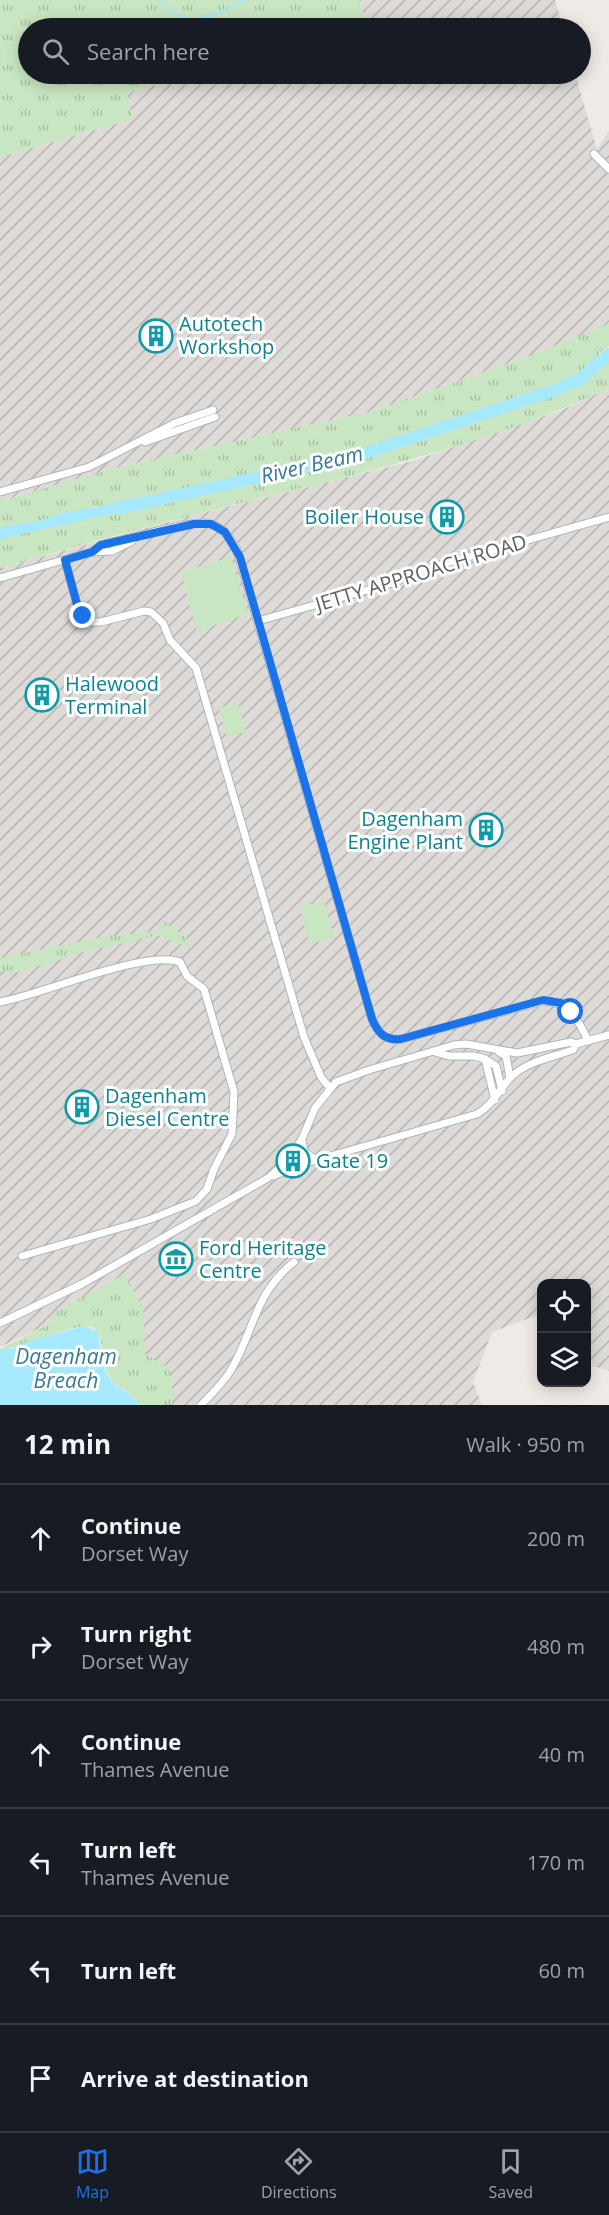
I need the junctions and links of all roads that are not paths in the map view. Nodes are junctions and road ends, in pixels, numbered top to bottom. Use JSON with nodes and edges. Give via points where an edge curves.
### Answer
{"nodes":[{"id":1,"x":594,"y":154,"type":"dead end"},
{"id":2,"x":609,"y":169,"type":"edge"},
{"id":3,"x":214,"y":414,"type":"dead end"},
{"id":4,"x":0,"y":492,"type":"edge"},
{"id":5,"x":609,"y":517,"type":"edge"},
{"id":6,"x":65,"y":560,"type":"junction"},
{"id":7,"x":0,"y":578,"type":"edge"},
{"id":8,"x":258,"y":621,"type":"junction"},
{"id":9,"x":0,"y":1002,"type":"edge"},
{"id":10,"x":609,"y":1035,"type":"edge"},
{"id":11,"x":588,"y":1041,"type":"junction"},
{"id":12,"x":576,"y":1044,"type":"junction"},
{"id":13,"x":432,"y":1051,"type":"junction"},
{"id":14,"x":499,"y":1052,"type":"junction"},
{"id":15,"x":485,"y":1059,"type":"junction"},
{"id":16,"x":510,"y":1078,"type":"junction"},
{"id":17,"x":329,"y":1087,"type":"junction"},
{"id":18,"x":502,"y":1091,"type":"junction"},
{"id":19,"x":495,"y":1100,"type":"junction"},
{"id":20,"x":302,"y":1139,"type":"junction"},
{"id":21,"x":320,"y":1159,"type":"junction"},
{"id":22,"x":268,"y":1178,"type":"junction"},
{"id":23,"x":22,"y":1257,"type":"dead end"},
{"id":24,"x":294,"y":1262,"type":"dead end"},
{"id":25,"x":0,"y":1323,"type":"edge"},
{"id":26,"x":201,"y":1405,"type":"edge"}],
"edges":[{"from":1,"to":2,"type":"street"},
{"from":3,"to":4,"type":"street","via":[[175,423],[89,466]]},
{"from":5,"to":8,"type":"street","name":"JETTY APPROACH ROAD"},
{"from":6,"to":7,"type":"street"},
{"from":6,"to":8,"type":"street","via":[[112,551],[135,539],[185,524],[211,524],[230,537],[243,566]]},
{"from":6,"to":17,"type":"street","via":[[83,616],[101,622],[144,610],[152,612],[163,622],[170,640],[196,668],[304,1037]]},
{"from":8,"to":11,"type":"street","via":[[379,1033],[401,1039],[543,1000],[561,1003],[571,1012]]},
{"from":9,"to":23,"type":"street","via":[[128,966],[166,959],[180,962],[187,976],[204,989],[234,1092],[232,1134],[207,1189],[196,1200],[151,1220]]},
{"from":10,"to":11,"type":"street"},
{"from":11,"to":12,"type":"street"},
{"from":12,"to":14,"type":"street"},
{"from":12,"to":16,"type":"street","via":[[573,1050],[526,1066]]},
{"from":13,"to":14,"type":"street","via":[[466,1044]]},
{"from":13,"to":15,"type":"street"},
{"from":13,"to":17,"type":"street"},
{"from":14,"to":16,"type":"street","via":[[506,1056]]},
{"from":15,"to":18,"type":"street","via":[[496,1066]]},
{"from":15,"to":19,"type":"street"},
{"from":16,"to":18,"type":"street"},
{"from":17,"to":20,"type":"street"},
{"from":18,"to":19,"type":"street"},
{"from":19,"to":21,"type":"street","via":[[461,1119]]},
{"from":20,"to":21,"type":"street","via":[[305,1155]]},
{"from":20,"to":22,"type":"street","via":[[287,1161]]},
{"from":21,"to":22,"type":"street"},
{"from":22,"to":25,"type":"street","via":[[82,1284]]},
{"from":24,"to":26,"type":"street","via":[[269,1285],[232,1368]]}]}
